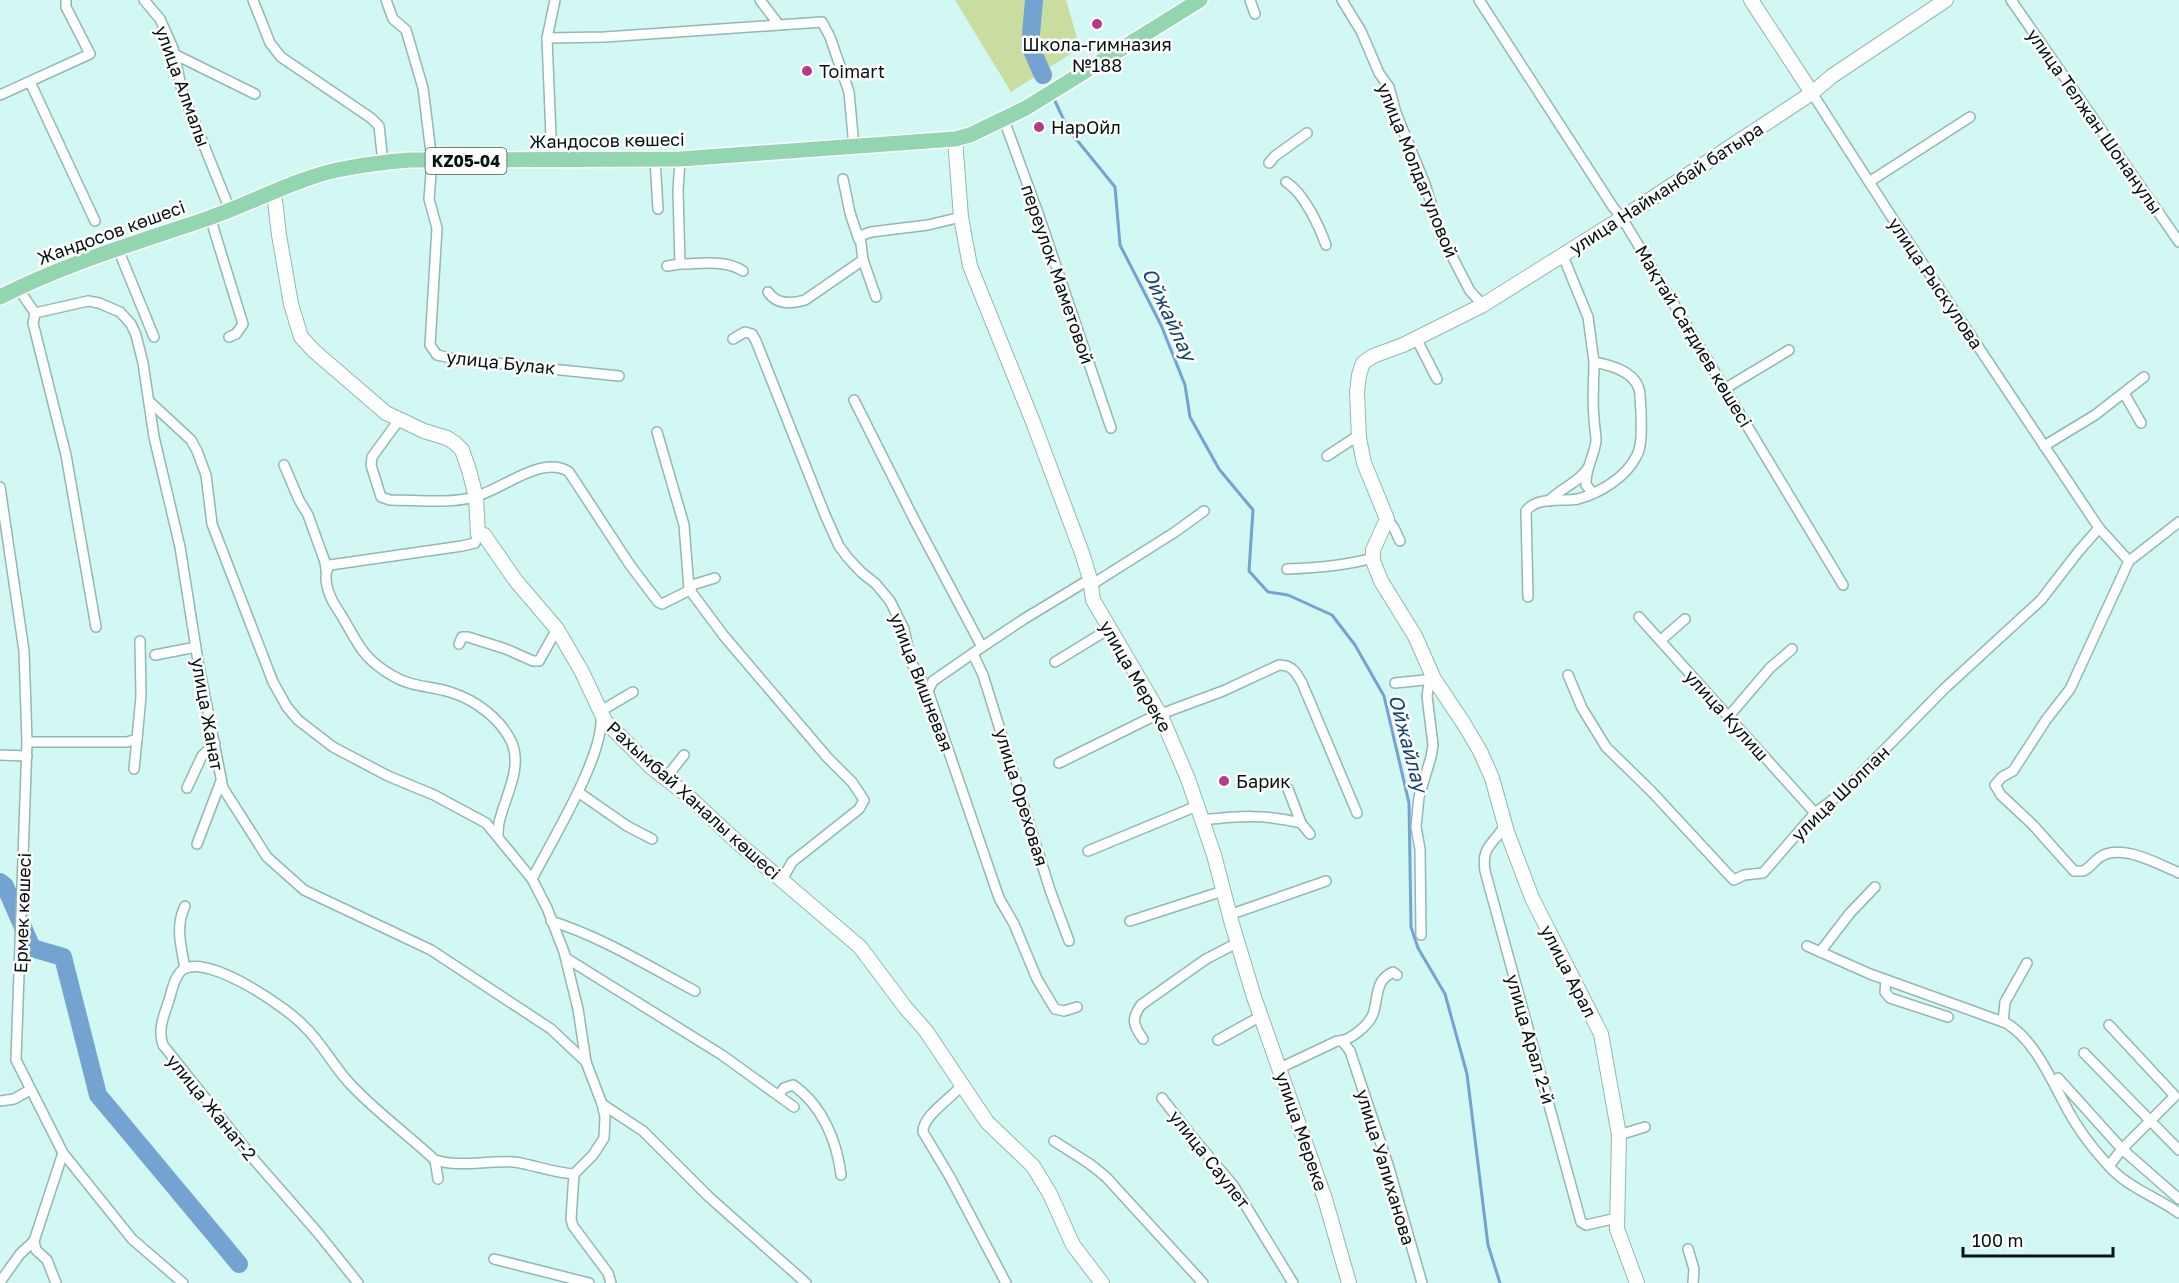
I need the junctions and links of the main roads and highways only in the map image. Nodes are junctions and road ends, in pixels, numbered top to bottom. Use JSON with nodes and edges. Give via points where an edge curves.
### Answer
{"nodes":[{"id":1,"x":1200,"y":0,"type":"edge"},
{"id":2,"x":0,"y":297,"type":"edge"}],
"edges":[{"from":1,"to":2,"type":"main road","name":"Жандосов көшесі","number":"KZ05-04","via":[[1004,120],[970,135],[680,159],[383,162],[336,170],[118,249]]}]}
